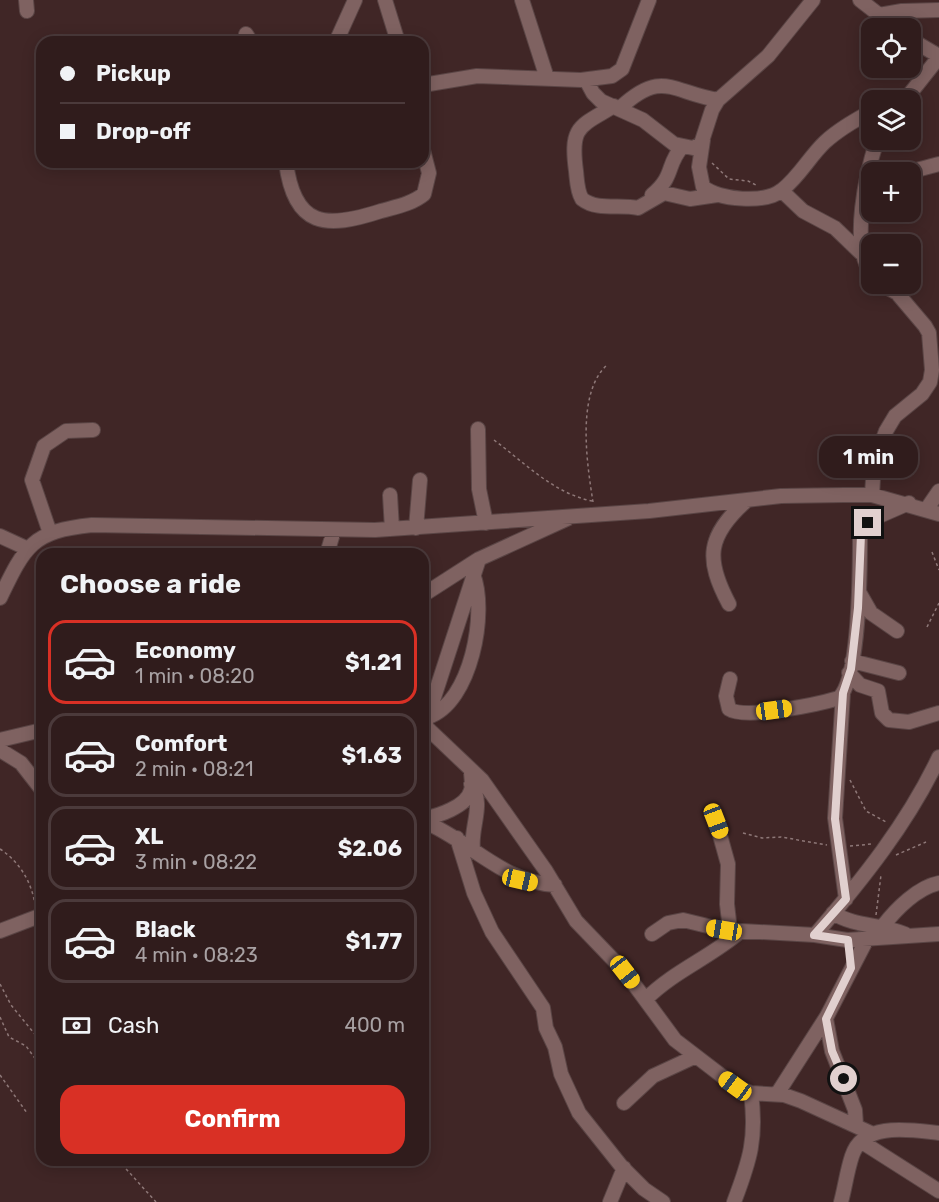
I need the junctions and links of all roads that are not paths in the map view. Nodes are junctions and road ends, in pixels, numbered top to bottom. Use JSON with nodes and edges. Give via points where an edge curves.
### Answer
{"nodes":[{"id":1,"x":355,"y":0,"type":"edge"},
{"id":2,"x":385,"y":0,"type":"edge"},
{"id":3,"x":522,"y":0,"type":"edge"},
{"id":4,"x":649,"y":0,"type":"edge"},
{"id":5,"x":813,"y":0,"type":"edge"},
{"id":6,"x":860,"y":0,"type":"edge"},
{"id":7,"x":939,"y":10,"type":"edge"},
{"id":8,"x":879,"y":15,"type":"junction"},
{"id":9,"x":883,"y":18,"type":"edge"},
{"id":10,"x":339,"y":36,"type":"edge"},
{"id":11,"x":396,"y":36,"type":"edge"},
{"id":12,"x":921,"y":45,"type":"edge"},
{"id":13,"x":939,"y":56,"type":"edge"},
{"id":14,"x":547,"y":78,"type":"junction"},
{"id":15,"x":586,"y":80,"type":"junction"},
{"id":16,"x":429,"y":84,"type":"edge"},
{"id":17,"x":911,"y":90,"type":"edge"},
{"id":18,"x":718,"y":100,"type":"junction"},
{"id":19,"x":617,"y":107,"type":"junction"},
{"id":20,"x":861,"y":117,"type":"edge"},
{"id":21,"x":703,"y":140,"type":"junction"},
{"id":22,"x":682,"y":147,"type":"junction"},
{"id":23,"x":939,"y":164,"type":"edge"},
{"id":24,"x":287,"y":168,"type":"edge"},
{"id":25,"x":428,"y":168,"type":"edge"},
{"id":26,"x":921,"y":169,"type":"edge"},
{"id":27,"x":778,"y":192,"type":"junction"},
{"id":28,"x":717,"y":195,"type":"junction"},
{"id":29,"x":647,"y":205,"type":"junction"},
{"id":30,"x":861,"y":253,"type":"edge"},
{"id":31,"x":897,"y":294,"type":"edge"},
{"id":32,"x":478,"y":429,"type":"dead end"},
{"id":33,"x":93,"y":430,"type":"dead end"},
{"id":34,"x":420,"y":480,"type":"dead end"},
{"id":35,"x":939,"y":491,"type":"edge"},
{"id":36,"x":390,"y":495,"type":"dead end"},
{"id":37,"x":872,"y":495,"type":"junction"},
{"id":38,"x":747,"y":501,"type":"junction"},
{"id":39,"x":909,"y":503,"type":"junction"},
{"id":40,"x":932,"y":512,"type":"edge"},
{"id":41,"x":572,"y":516,"type":"junction"},
{"id":42,"x":486,"y":523,"type":"junction"},
{"id":43,"x":416,"y":528,"type":"junction"},
{"id":44,"x":392,"y":529,"type":"junction"},
{"id":45,"x":334,"y":530,"type":"junction"},
{"id":46,"x":50,"y":533,"type":"junction"},
{"id":47,"x":0,"y":536,"type":"edge"},
{"id":48,"x":27,"y":548,"type":"junction"},
{"id":49,"x":329,"y":548,"type":"edge"},
{"id":50,"x":479,"y":559,"type":"junction"},
{"id":51,"x":473,"y":574,"type":"junction"},
{"id":52,"x":858,"y":590,"type":"junction"},
{"id":53,"x":429,"y":591,"type":"edge"},
{"id":54,"x":0,"y":598,"type":"edge"},
{"id":55,"x":729,"y":604,"type":"dead end"},
{"id":56,"x":897,"y":630,"type":"dead end"},
{"id":57,"x":850,"y":667,"type":"junction"},
{"id":58,"x":899,"y":673,"type":"dead end"},
{"id":59,"x":730,"y":679,"type":"dead end"},
{"id":60,"x":843,"y":693,"type":"junction"},
{"id":61,"x":429,"y":713,"type":"edge"},
{"id":62,"x":939,"y":713,"type":"edge"},
{"id":63,"x":429,"y":720,"type":"edge"},
{"id":64,"x":429,"y":726,"type":"edge"},
{"id":65,"x":36,"y":731,"type":"edge"},
{"id":66,"x":0,"y":740,"type":"edge"},
{"id":67,"x":0,"y":750,"type":"edge"},
{"id":68,"x":939,"y":757,"type":"edge"},
{"id":69,"x":471,"y":777,"type":"junction"},
{"id":70,"x":36,"y":782,"type":"edge"},
{"id":71,"x":429,"y":818,"type":"edge"},
{"id":72,"x":716,"y":821,"type":"dead end"},
{"id":73,"x":429,"y":823,"type":"edge"},
{"id":74,"x":457,"y":838,"type":"junction"},
{"id":75,"x":473,"y":849,"type":"junction"},
{"id":76,"x":939,"y":883,"type":"edge"},
{"id":77,"x":555,"y":885,"type":"junction"},
{"id":78,"x":846,"y":899,"type":"junction"},
{"id":79,"x":833,"y":913,"type":"junction"},
{"id":80,"x":36,"y":917,"type":"edge"},
{"id":81,"x":878,"y":925,"type":"junction"},
{"id":82,"x":735,"y":930,"type":"junction"},
{"id":83,"x":0,"y":931,"type":"edge"},
{"id":84,"x":652,"y":934,"type":"dead end"},
{"id":85,"x":939,"y":934,"type":"edge"},
{"id":86,"x":814,"y":935,"type":"junction"},
{"id":87,"x":909,"y":936,"type":"junction"},
{"id":88,"x":867,"y":939,"type":"junction"},
{"id":89,"x":848,"y":940,"type":"junction"},
{"id":90,"x":851,"y":968,"type":"junction"},
{"id":91,"x":646,"y":999,"type":"junction"},
{"id":92,"x":826,"y":1019,"type":"junction"},
{"id":93,"x":694,"y":1057,"type":"junction"},
{"id":94,"x":751,"y":1093,"type":"junction"},
{"id":95,"x":777,"y":1094,"type":"junction"},
{"id":96,"x":624,"y":1103,"type":"dead end"},
{"id":97,"x":856,"y":1125,"type":"junction"},
{"id":98,"x":939,"y":1133,"type":"edge"},
{"id":99,"x":867,"y":1138,"type":"junction"},
{"id":100,"x":624,"y":1168,"type":"junction"},
{"id":101,"x":939,"y":1191,"type":"edge"},
{"id":102,"x":610,"y":1202,"type":"edge"},
{"id":103,"x":663,"y":1202,"type":"edge"},
{"id":104,"x":734,"y":1202,"type":"edge"},
{"id":105,"x":841,"y":1202,"type":"edge"}],
"edges":[{"from":1,"to":10,"type":"street"},
{"from":2,"to":11,"type":"street"},
{"from":3,"to":14,"type":"street"},
{"from":4,"to":15,"type":"street","via":[[622,69],[612,76]]},
{"from":5,"to":18,"type":"street","via":[[768,56]]},
{"from":6,"to":8,"type":"street"},
{"from":7,"to":8,"type":"street"},
{"from":8,"to":9,"type":"street"},
{"from":12,"to":13,"type":"street"},
{"from":13,"to":17,"type":"street"},
{"from":14,"to":15,"type":"street"},
{"from":14,"to":16,"type":"street","via":[[477,76]]},
{"from":15,"to":19,"type":"street","via":[[601,101]]},
{"from":18,"to":19,"type":"street","via":[[661,84]]},
{"from":18,"to":21,"type":"street"},
{"from":19,"to":22,"type":"street"},
{"from":19,"to":29,"type":"street","via":[[584,123],[576,132],[579,195],[586,202],[601,206]]},
{"from":20,"to":27,"type":"street","via":[[825,142]]},
{"from":21,"to":22,"type":"street","via":[[693,148]]},
{"from":21,"to":28,"type":"street","via":[[703,187]]},
{"from":22,"to":29,"type":"street","via":[[666,183]]},
{"from":23,"to":26,"type":"street"},
{"from":24,"to":25,"type":"street","via":[[291,191],[304,212],[326,222],[349,221],[424,194]]},
{"from":27,"to":28,"type":"street","via":[[740,198]]},
{"from":27,"to":30,"type":"street","via":[[835,228]]},
{"from":28,"to":29,"type":"street","via":[[690,199],[664,193]]},
{"from":31,"to":37,"type":"street","via":[[926,326],[932,370],[930,382],[921,394],[895,416],[886,431],[874,463]]},
{"from":32,"to":42,"type":"street","via":[[478,478]]},
{"from":33,"to":46,"type":"street","via":[[66,431],[44,446],[32,480]]},
{"from":34,"to":43,"type":"street"},
{"from":35,"to":40,"type":"street"},
{"from":36,"to":44,"type":"street"},
{"from":37,"to":38,"type":"street","via":[[781,496]]},
{"from":37,"to":39,"type":"street"},
{"from":38,"to":41,"type":"street","via":[[595,508]]},
{"from":38,"to":55,"type":"street","via":[[721,526],[714,551],[714,574]]},
{"from":39,"to":40,"type":"street"},
{"from":39,"to":52,"type":"street","via":[[877,517],[861,534]]},
{"from":41,"to":42,"type":"street"},
{"from":41,"to":50,"type":"street"},
{"from":42,"to":43,"type":"street"},
{"from":43,"to":44,"type":"street"},
{"from":44,"to":45,"type":"street"},
{"from":45,"to":46,"type":"street","via":[[92,525]]},
{"from":45,"to":49,"type":"street"},
{"from":46,"to":48,"type":"street"},
{"from":47,"to":48,"type":"street"},
{"from":48,"to":54,"type":"street"},
{"from":50,"to":51,"type":"street"},
{"from":50,"to":53,"type":"street"},
{"from":51,"to":61,"type":"street"},
{"from":51,"to":63,"type":"street","via":[[479,598],[464,683],[451,702]]},
{"from":52,"to":56,"type":"street","via":[[871,613]]},
{"from":52,"to":57,"type":"street"},
{"from":57,"to":58,"type":"street"},
{"from":57,"to":60,"type":"street"},
{"from":57,"to":62,"type":"street","via":[[860,685],[878,691],[882,713],[889,720],[909,722]]},
{"from":59,"to":60,"type":"street","via":[[727,704],[740,714],[829,701]]},
{"from":60,"to":78,"type":"street","via":[[835,819]]},
{"from":64,"to":69,"type":"street"},
{"from":65,"to":66,"type":"street"},
{"from":67,"to":70,"type":"street","via":[[21,763]]},
{"from":68,"to":78,"type":"street","via":[[927,784]]},
{"from":69,"to":71,"type":"street","via":[[471,792],[464,800]]},
{"from":69,"to":75,"type":"street","via":[[478,799],[471,838]]},
{"from":69,"to":77,"type":"street","via":[[493,794]]},
{"from":72,"to":82,"type":"street","via":[[728,864],[727,904]]},
{"from":73,"to":74,"type":"street"},
{"from":74,"to":75,"type":"street"},
{"from":74,"to":100,"type":"street","via":[[474,893],[492,932],[543,1008],[561,1074],[579,1113]]},
{"from":75,"to":77,"type":"street","via":[[520,880]]},
{"from":76,"to":81,"type":"street","via":[[930,885]]},
{"from":77,"to":91,"type":"street","via":[[576,921]]},
{"from":78,"to":79,"type":"street"},
{"from":79,"to":81,"type":"street","via":[[844,920]]},
{"from":79,"to":86,"type":"street"},
{"from":80,"to":83,"type":"street"},
{"from":81,"to":87,"type":"street"},
{"from":82,"to":84,"type":"street","via":[[683,920],[668,923]]},
{"from":82,"to":86,"type":"street"},
{"from":82,"to":91,"type":"street","via":[[714,952],[667,980]]},
{"from":85,"to":87,"type":"street"},
{"from":86,"to":89,"type":"street"},
{"from":87,"to":88,"type":"street"},
{"from":88,"to":89,"type":"street"},
{"from":88,"to":90,"type":"street"},
{"from":89,"to":90,"type":"street"},
{"from":90,"to":92,"type":"street"},
{"from":91,"to":93,"type":"street","via":[[675,1040]]},
{"from":92,"to":95,"type":"street"},
{"from":92,"to":97,"type":"street","via":[[832,1051],[855,1110]]},
{"from":93,"to":94,"type":"street"},
{"from":93,"to":96,"type":"street","via":[[653,1076]]},
{"from":94,"to":95,"type":"street"},
{"from":94,"to":104,"type":"street","via":[[753,1144]]},
{"from":95,"to":97,"type":"street"},
{"from":97,"to":99,"type":"street"},
{"from":98,"to":99,"type":"street","via":[[884,1130]]},
{"from":99,"to":101,"type":"street"},
{"from":99,"to":105,"type":"street","via":[[852,1154]]},
{"from":100,"to":102,"type":"street"},
{"from":100,"to":103,"type":"street"}]}
